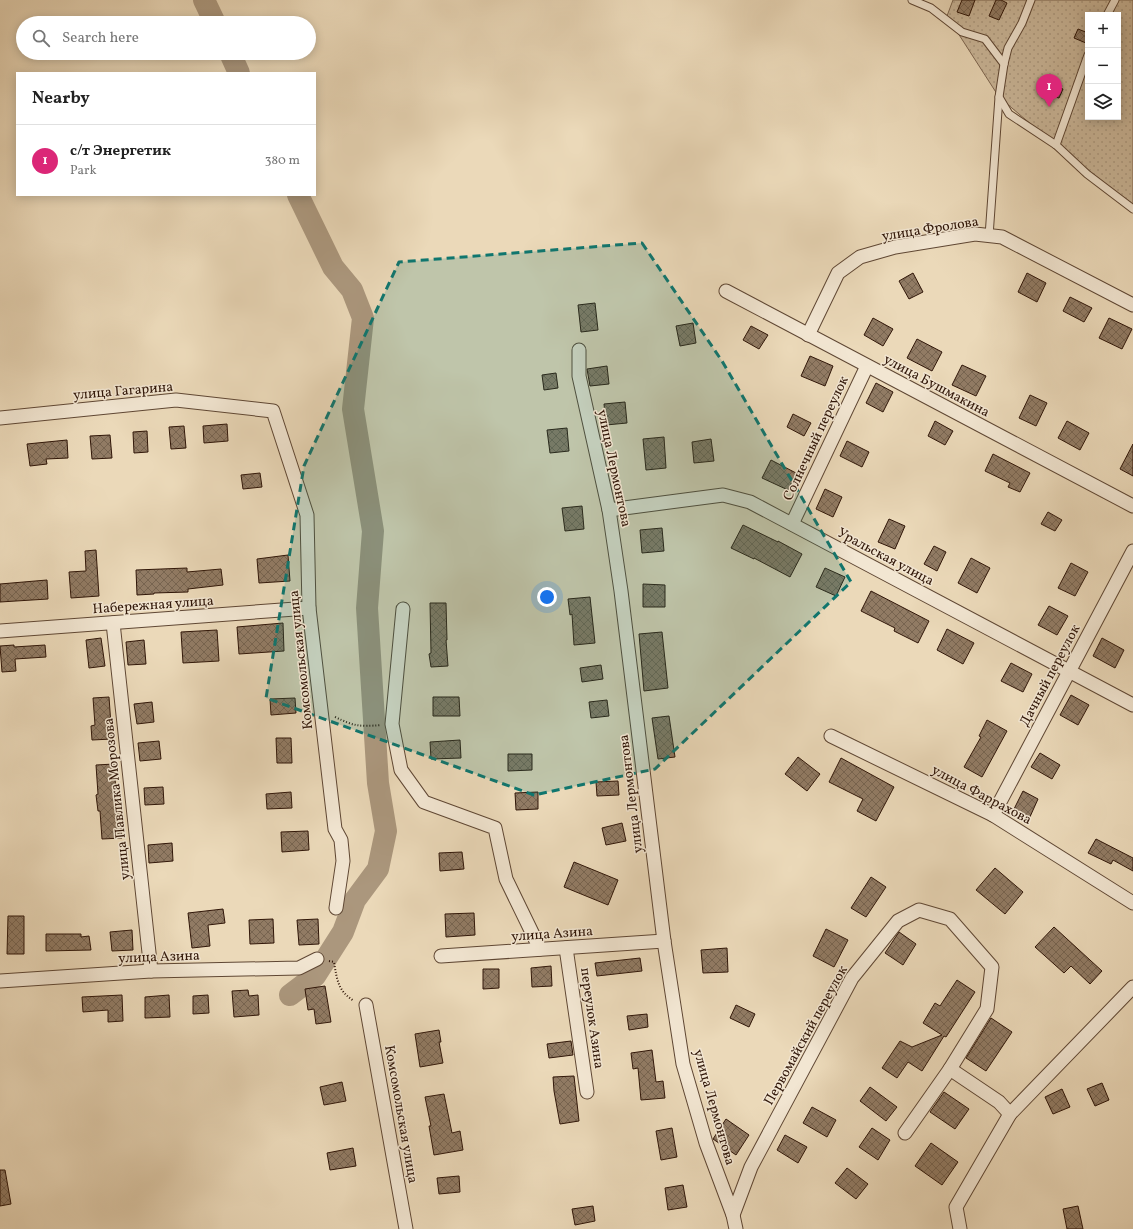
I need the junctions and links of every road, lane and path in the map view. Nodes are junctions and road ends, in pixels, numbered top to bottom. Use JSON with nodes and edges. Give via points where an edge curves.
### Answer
{"nodes":[{"id":1,"x":912,"y":0,"type":"edge"},
{"id":2,"x":1031,"y":0,"type":"edge"},
{"id":3,"x":1115,"y":0,"type":"edge"},
{"id":4,"x":1109,"y":12,"type":"edge"},
{"id":5,"x":1085,"y":63,"type":"edge"},
{"id":6,"x":1004,"y":64,"type":"junction"},
{"id":7,"x":999,"y":97,"type":"junction"},
{"id":8,"x":1056,"y":145,"type":"junction"},
{"id":9,"x":1133,"y":209,"type":"edge"},
{"id":10,"x":989,"y":236,"type":"junction"},
{"id":11,"x":726,"y":291,"type":"dead end"},
{"id":12,"x":1133,"y":305,"type":"edge"},
{"id":13,"x":808,"y":335,"type":"junction"},
{"id":14,"x":579,"y":350,"type":"dead end"},
{"id":15,"x":867,"y":366,"type":"junction"},
{"id":16,"x":273,"y":411,"type":"joint"},
{"id":17,"x":0,"y":418,"type":"edge"},
{"id":18,"x":1133,"y":506,"type":"edge"},
{"id":19,"x":609,"y":510,"type":"junction"},
{"id":20,"x":792,"y":524,"type":"junction"},
{"id":21,"x":1133,"y":551,"type":"edge"},
{"id":22,"x":309,"y":608,"type":"junction"},
{"id":23,"x":403,"y":609,"type":"dead end"},
{"id":24,"x":113,"y":623,"type":"junction"},
{"id":25,"x":0,"y":631,"type":"edge"},
{"id":26,"x":1069,"y":671,"type":"junction"},
{"id":27,"x":1133,"y":705,"type":"edge"},
{"id":28,"x":321,"y":711,"type":"junction"},
{"id":29,"x":380,"y":725,"type":"dead end"},
{"id":30,"x":831,"y":736,"type":"dead end"},
{"id":31,"x":994,"y":815,"type":"junction"},
{"id":32,"x":1133,"y":903,"type":"edge"},
{"id":33,"x":336,"y":908,"type":"dead end"},
{"id":34,"x":664,"y":941,"type":"junction"},
{"id":35,"x":566,"y":948,"type":"junction"},
{"id":36,"x":540,"y":950,"type":"junction"},
{"id":37,"x":441,"y":956,"type":"dead end"},
{"id":38,"x":317,"y":959,"type":"dead end"},
{"id":39,"x":334,"y":962,"type":"dead end"},
{"id":40,"x":151,"y":971,"type":"junction"},
{"id":41,"x":0,"y":981,"type":"edge"},
{"id":42,"x":1133,"y":987,"type":"edge"},
{"id":43,"x":366,"y":1005,"type":"joint"},
{"id":44,"x":950,"y":1069,"type":"junction"},
{"id":45,"x":588,"y":1092,"type":"dead end"},
{"id":46,"x":1010,"y":1114,"type":"junction"},
{"id":47,"x":905,"y":1133,"type":"dead end"},
{"id":48,"x":733,"y":1215,"type":"junction"},
{"id":49,"x":406,"y":1229,"type":"edge"},
{"id":50,"x":736,"y":1229,"type":"edge"},
{"id":51,"x":960,"y":1229,"type":"edge"}],
"edges":[{"from":1,"to":6,"type":"lane","via":[[931,8],[962,32],[985,39]]},
{"from":2,"to":6,"type":"lane","via":[[1008,48]]},
{"from":3,"to":4,"type":"lane"},
{"from":5,"to":8,"type":"lane"},
{"from":6,"to":7,"type":"lane"},
{"from":7,"to":8,"type":"lane","via":[[1009,114]]},
{"from":7,"to":10,"type":"lane"},
{"from":8,"to":9,"type":"lane","via":[[1087,174]]},
{"from":10,"to":12,"type":"street","name":"улица Фролова","via":[[1002,237]]},
{"from":10,"to":13,"type":"street","name":"улица Фролова","via":[[975,234],[895,247],[860,257],[838,273]]},
{"from":11,"to":13,"type":"street","name":"улица Бушмакина"},
{"from":13,"to":15,"type":"street","name":"улица Бушмакина"},
{"from":14,"to":19,"type":"street","name":"улица Лермонтова","via":[[579,376]]},
{"from":15,"to":18,"type":"street","name":"улица Бушмакина"},
{"from":15,"to":20,"type":"street","name":"Солнечный переулок"},
{"from":16,"to":17,"type":"street","name":"улица Гагарина","via":[[176,400]]},
{"from":16,"to":22,"type":"street","name":"Комсомольская улица","via":[[307,515]]},
{"from":19,"to":20,"type":"street","name":"Уральская улица","via":[[723,495],[750,502]]},
{"from":19,"to":34,"type":"street","name":"улица Лермонтова"},
{"from":20,"to":26,"type":"street","name":"Уральская улица"},
{"from":21,"to":26,"type":"street","name":"Дачный переулок"},
{"from":22,"to":24,"type":"street","name":"Набережная улица"},
{"from":22,"to":28,"type":"street","name":"Комсомольская улица"},
{"from":23,"to":36,"type":"street","via":[[392,724],[401,770],[424,802],[495,828],[506,879]]},
{"from":24,"to":25,"type":"street","name":"Набережная улица"},
{"from":24,"to":40,"type":"street","name":"улица Павлика Морозова"},
{"from":26,"to":27,"type":"street","name":"Уральская улица"},
{"from":26,"to":31,"type":"street","name":"Дачный переулок"},
{"from":28,"to":29,"type":"path","via":[[352,726]]},
{"from":28,"to":33,"type":"street","name":"Комсомольская улица","via":[[335,830],[341,840],[343,861]]},
{"from":30,"to":31,"type":"street","name":"улица Фаррахова"},
{"from":31,"to":32,"type":"street","name":"улица Фаррахова"},
{"from":34,"to":35,"type":"street","name":"улица Азина"},
{"from":34,"to":48,"type":"street","name":"улица Лермонтова","via":[[683,1064],[706,1143]]},
{"from":35,"to":36,"type":"street","name":"улица Азина"},
{"from":35,"to":45,"type":"street","name":"переулок Азина"},
{"from":36,"to":37,"type":"street","name":"улица Азина"},
{"from":38,"to":40,"type":"street","name":"улица Азина","via":[[299,968]]},
{"from":39,"to":43,"type":"path","via":[[337,982],[344,995]]},
{"from":40,"to":41,"type":"street","name":"улица Азина"},
{"from":42,"to":46,"type":"street"},
{"from":43,"to":49,"type":"street","name":"Комсомольская улица"},
{"from":44,"to":46,"type":"street","via":[[999,1102]]},
{"from":44,"to":47,"type":"street","name":"Первомайский переулок"},
{"from":44,"to":48,"type":"street","name":"Первомайский переулок","via":[[987,1009],[992,967],[950,919],[919,910],[898,921],[852,978],[752,1167]]},
{"from":46,"to":51,"type":"street","via":[[956,1207]]},
{"from":48,"to":50,"type":"street","name":"улица Лермонтова"}]}
